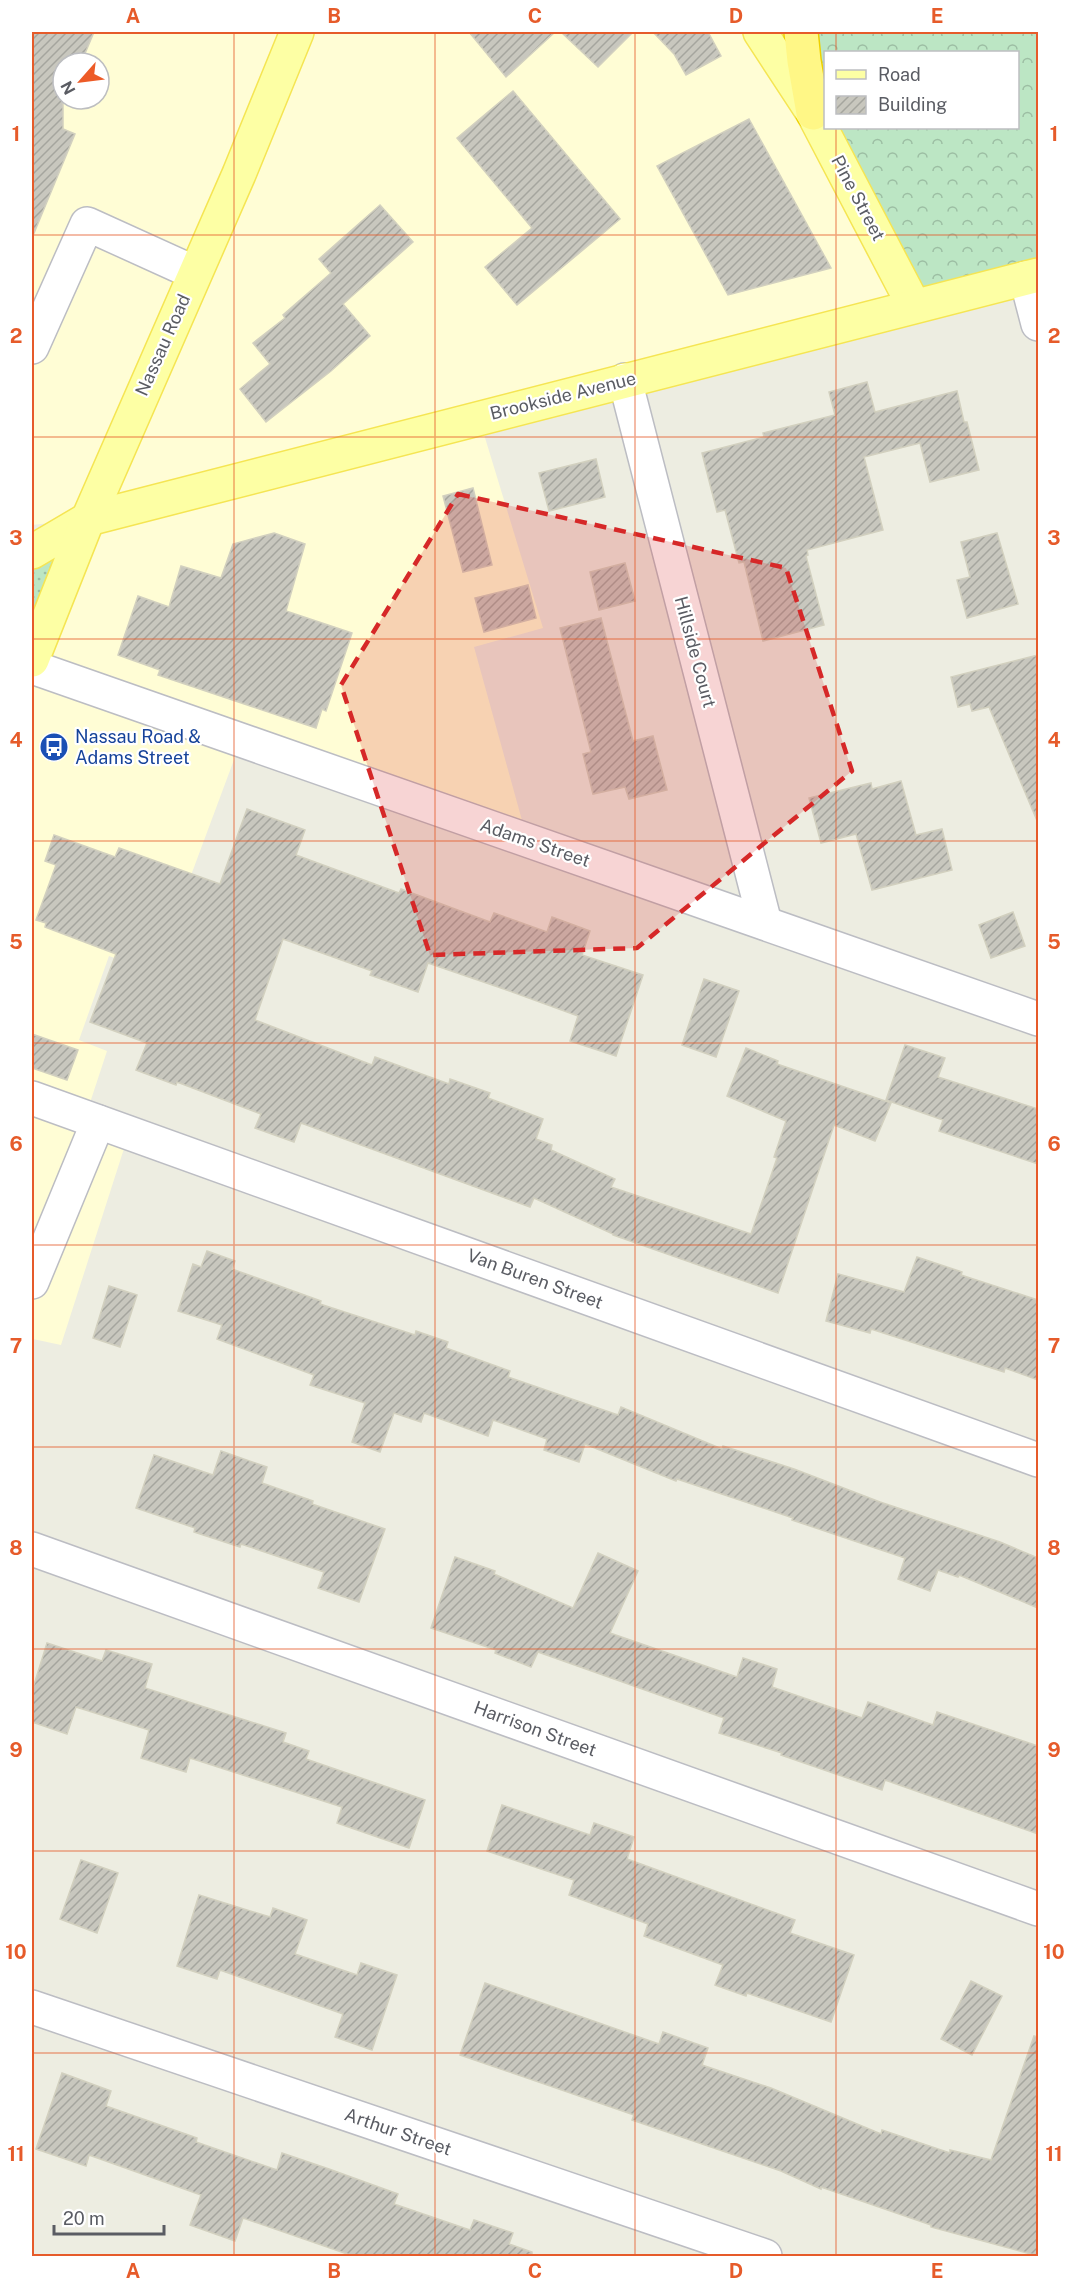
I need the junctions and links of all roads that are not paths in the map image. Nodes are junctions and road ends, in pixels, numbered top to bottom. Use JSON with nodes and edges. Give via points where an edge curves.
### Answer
{"nodes":[{"id":1,"x":297,"y":32,"type":"edge"},
{"id":2,"x":760,"y":32,"type":"edge"},
{"id":3,"x":801,"y":32,"type":"edge"},
{"id":4,"x":813,"y":112,"type":"junction"},
{"id":5,"x":195,"y":273,"type":"junction"},
{"id":6,"x":1032,"y":276,"type":"edge"},
{"id":7,"x":914,"y":306,"type":"junction"},
{"id":8,"x":1038,"y":324,"type":"edge"},
{"id":9,"x":32,"y":347,"type":"edge"},
{"id":10,"x":625,"y":380,"type":"junction"},
{"id":11,"x":88,"y":519,"type":"junction"},
{"id":12,"x":32,"y":552,"type":"edge"},
{"id":13,"x":32,"y":660,"type":"edge"},
{"id":14,"x":32,"y":667,"type":"edge"},
{"id":15,"x":765,"y":923,"type":"junction"},
{"id":16,"x":1038,"y":1019,"type":"edge"},
{"id":17,"x":32,"y":1098,"type":"edge"},
{"id":18,"x":98,"y":1122,"type":"junction"},
{"id":19,"x":32,"y":1282,"type":"edge"},
{"id":20,"x":1038,"y":1460,"type":"edge"},
{"id":21,"x":32,"y":1549,"type":"edge"},
{"id":22,"x":1038,"y":1909,"type":"edge"},
{"id":23,"x":32,"y":2007,"type":"edge"},
{"id":24,"x":765,"y":2256,"type":"edge"}],
"edges":[{"from":1,"to":5,"type":"main road","name":"Nassau Road"},
{"from":2,"to":4,"type":"main road","name":"Pine Street"},
{"from":3,"to":4,"type":"highway"},
{"from":4,"to":7,"type":"main road","name":"Pine Street"},
{"from":5,"to":9,"type":"street","via":[[87,224]]},
{"from":5,"to":11,"type":"main road","name":"Nassau Road"},
{"from":6,"to":7,"type":"main road","name":"Brookside Avenue"},
{"from":6,"to":8,"type":"street"},
{"from":7,"to":10,"type":"main road","name":"Brookside Avenue"},
{"from":10,"to":11,"type":"main road","name":"Brookside Avenue"},
{"from":10,"to":15,"type":"street","name":"Hillside Court"},
{"from":11,"to":12,"type":"main road","name":"Brookside Avenue"},
{"from":11,"to":13,"type":"main road","name":"Nassau Road"},
{"from":14,"to":15,"type":"street","name":"Adams Street"},
{"from":15,"to":16,"type":"street","name":"Adams Street"},
{"from":17,"to":18,"type":"street","name":"Van Buren Street"},
{"from":18,"to":19,"type":"street"},
{"from":18,"to":20,"type":"street","name":"Van Buren Street"},
{"from":21,"to":22,"type":"street","name":"Harrison Street"},
{"from":23,"to":24,"type":"street","name":"Arthur Street"}]}
